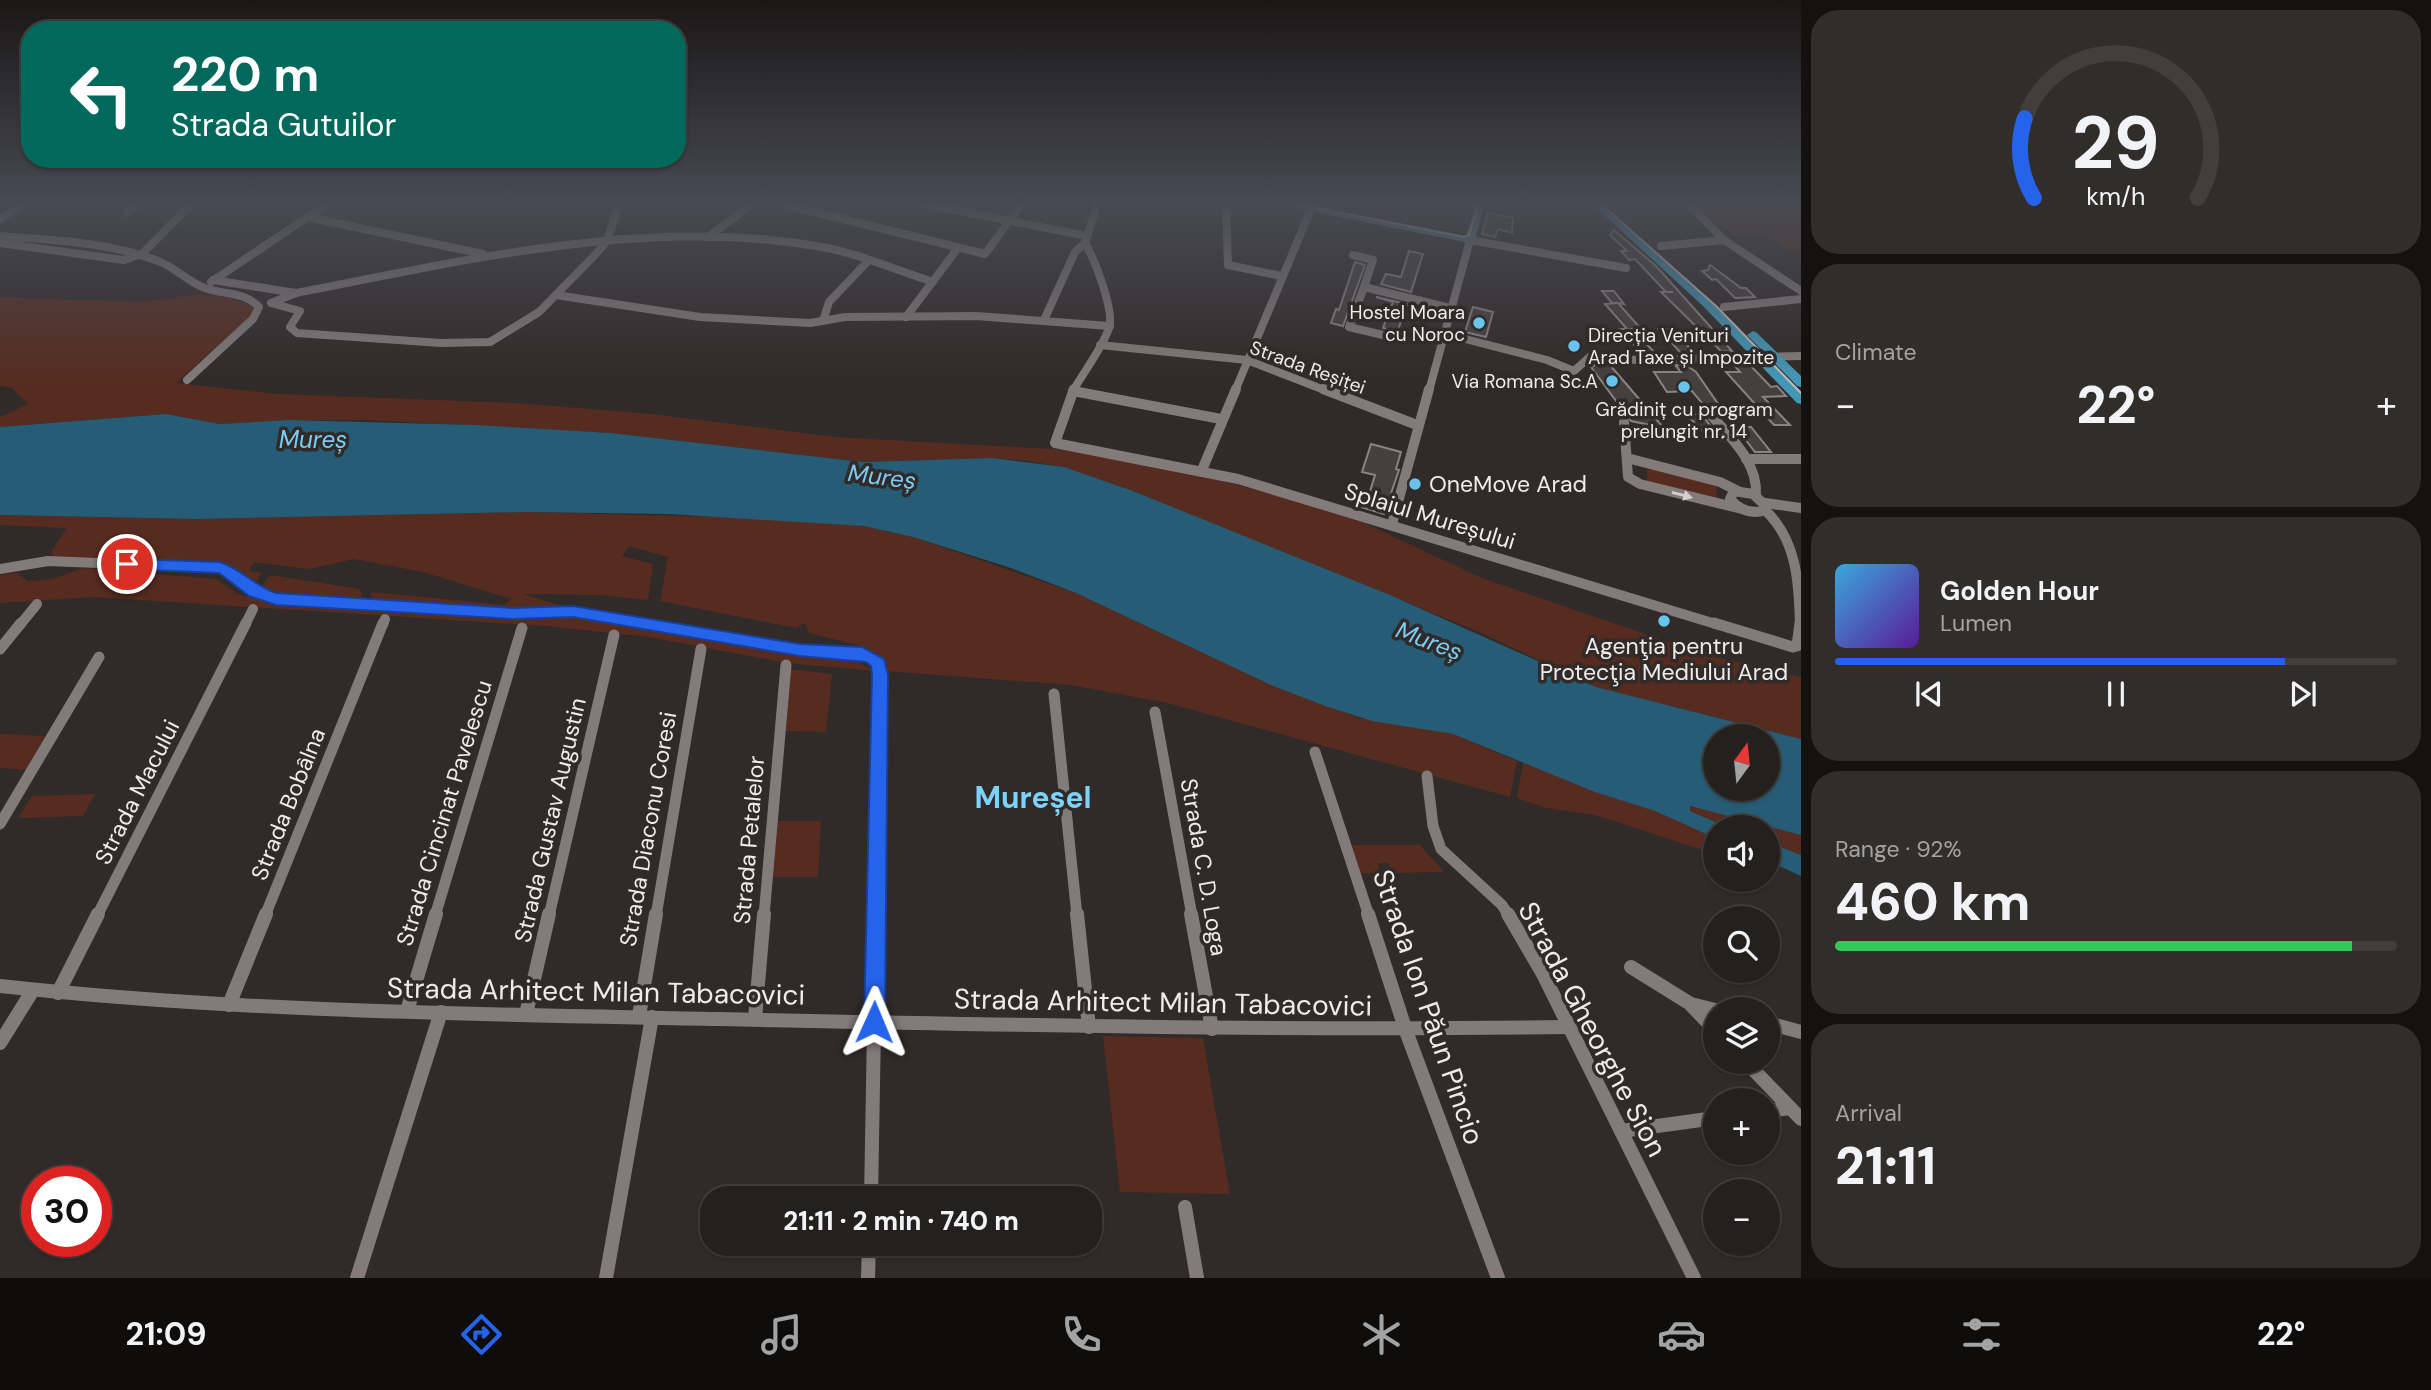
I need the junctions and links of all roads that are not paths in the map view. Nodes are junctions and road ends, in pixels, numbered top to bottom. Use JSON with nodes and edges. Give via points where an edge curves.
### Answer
{"nodes":[{"id":1,"x":868,"y":261,"type":"edge"},
{"id":2,"x":159,"y":262,"type":"edge"},
{"id":3,"x":240,"y":262,"type":"edge"},
{"id":4,"x":461,"y":262,"type":"edge"},
{"id":5,"x":588,"y":262,"type":"edge"},
{"id":6,"x":870,"y":262,"type":"edge"},
{"id":7,"x":948,"y":262,"type":"edge"},
{"id":8,"x":1071,"y":262,"type":"edge"},
{"id":9,"x":1094,"y":262,"type":"edge"},
{"id":10,"x":1228,"y":262,"type":"edge"},
{"id":11,"x":1288,"y":262,"type":"edge"},
{"id":12,"x":1372,"y":262,"type":"edge"},
{"id":13,"x":1464,"y":262,"type":"edge"},
{"id":14,"x":1591,"y":262,"type":"edge"},
{"id":15,"x":1660,"y":262,"type":"edge"},
{"id":16,"x":1677,"y":262,"type":"edge"},
{"id":17,"x":1757,"y":262,"type":"edge"},
{"id":18,"x":1626,"y":268,"type":"dead end"},
{"id":19,"x":1282,"y":276,"type":"junction"},
{"id":20,"x":213,"y":280,"type":"junction"},
{"id":21,"x":933,"y":282,"type":"junction"},
{"id":22,"x":202,"y":287,"type":"junction"},
{"id":23,"x":1364,"y":287,"type":"junction"},
{"id":24,"x":1801,"y":291,"type":"edge"},
{"id":25,"x":301,"y":292,"type":"junction"},
{"id":26,"x":556,"y":295,"type":"junction"},
{"id":27,"x":1801,"y":299,"type":"edge"},
{"id":28,"x":1450,"y":307,"type":"junction"},
{"id":29,"x":1724,"y":307,"type":"junction"},
{"id":30,"x":906,"y":317,"type":"junction"},
{"id":31,"x":1044,"y":320,"type":"junction"},
{"id":32,"x":823,"y":321,"type":"junction"},
{"id":33,"x":1110,"y":326,"type":"junction"},
{"id":34,"x":1442,"y":333,"type":"junction"},
{"id":35,"x":1383,"y":335,"type":"dead end"},
{"id":36,"x":1100,"y":345,"type":"junction"},
{"id":37,"x":1801,"y":356,"type":"edge"},
{"id":38,"x":1776,"y":357,"type":"junction"},
{"id":39,"x":1760,"y":358,"type":"junction"},
{"id":40,"x":1247,"y":359,"type":"junction"},
{"id":41,"x":187,"y":380,"type":"dead end"},
{"id":42,"x":1801,"y":383,"type":"edge"},
{"id":43,"x":1073,"y":391,"type":"junction"},
{"id":44,"x":1801,"y":400,"type":"edge"},
{"id":45,"x":1710,"y":414,"type":"dead end"},
{"id":46,"x":1221,"y":419,"type":"junction"},
{"id":47,"x":1624,"y":422,"type":"dead end"},
{"id":48,"x":1418,"y":425,"type":"junction"},
{"id":49,"x":1627,"y":458,"type":"junction"},
{"id":50,"x":1746,"y":459,"type":"junction"},
{"id":51,"x":1801,"y":459,"type":"edge"},
{"id":52,"x":1202,"y":470,"type":"junction"},
{"id":53,"x":1738,"y":491,"type":"junction"},
{"id":54,"x":1756,"y":495,"type":"junction"},
{"id":55,"x":1765,"y":508,"type":"junction"},
{"id":56,"x":1801,"y":508,"type":"edge"},
{"id":57,"x":1742,"y":509,"type":"junction"},
{"id":58,"x":1801,"y":515,"type":"edge"},
{"id":59,"x":1392,"y":524,"type":"junction"},
{"id":60,"x":0,"y":569,"type":"edge"},
{"id":61,"x":37,"y":604,"type":"dead end"},
{"id":62,"x":253,"y":609,"type":"dead end"},
{"id":63,"x":385,"y":619,"type":"dead end"},
{"id":64,"x":522,"y":628,"type":"dead end"},
{"id":65,"x":614,"y":635,"type":"dead end"},
{"id":66,"x":1800,"y":638,"type":"edge"},
{"id":67,"x":0,"y":649,"type":"edge"},
{"id":68,"x":701,"y":649,"type":"dead end"},
{"id":69,"x":99,"y":657,"type":"dead end"},
{"id":70,"x":786,"y":666,"type":"dead end"},
{"id":71,"x":1054,"y":694,"type":"dead end"},
{"id":72,"x":1154,"y":712,"type":"dead end"},
{"id":73,"x":1315,"y":752,"type":"dead end"},
{"id":74,"x":1427,"y":776,"type":"dead end"},
{"id":75,"x":0,"y":824,"type":"edge"},
{"id":76,"x":1631,"y":967,"type":"dead end"},
{"id":77,"x":0,"y":986,"type":"edge"},
{"id":78,"x":33,"y":990,"type":"junction"},
{"id":79,"x":58,"y":993,"type":"junction"},
{"id":80,"x":1689,"y":1003,"type":"junction"},
{"id":81,"x":229,"y":1005,"type":"junction"},
{"id":82,"x":1703,"y":1007,"type":"edge"},
{"id":83,"x":407,"y":1011,"type":"junction"},
{"id":84,"x":441,"y":1012,"type":"junction"},
{"id":85,"x":526,"y":1014,"type":"junction"},
{"id":86,"x":645,"y":1017,"type":"junction"},
{"id":87,"x":1703,"y":1018,"type":"edge"},
{"id":88,"x":755,"y":1019,"type":"junction"},
{"id":89,"x":874,"y":1022,"type":"junction"},
{"id":90,"x":1780,"y":1026,"type":"edge"},
{"id":91,"x":1089,"y":1027,"type":"junction"},
{"id":92,"x":1570,"y":1027,"type":"junction"},
{"id":93,"x":1212,"y":1029,"type":"junction"},
{"id":94,"x":1406,"y":1031,"type":"junction"},
{"id":95,"x":1801,"y":1032,"type":"edge"},
{"id":96,"x":0,"y":1043,"type":"edge"},
{"id":97,"x":1757,"y":1074,"type":"edge"},
{"id":98,"x":1790,"y":1108,"type":"junction"},
{"id":99,"x":1780,"y":1109,"type":"edge"},
{"id":100,"x":1801,"y":1119,"type":"edge"},
{"id":101,"x":1703,"y":1120,"type":"edge"},
{"id":102,"x":1621,"y":1131,"type":"junction"},
{"id":103,"x":871,"y":1186,"type":"edge"},
{"id":104,"x":1185,"y":1207,"type":"dead end"},
{"id":105,"x":869,"y":1256,"type":"edge"},
{"id":106,"x":357,"y":1278,"type":"edge"},
{"id":107,"x":606,"y":1278,"type":"edge"},
{"id":108,"x":868,"y":1278,"type":"edge"},
{"id":109,"x":1196,"y":1278,"type":"edge"},
{"id":110,"x":1497,"y":1278,"type":"edge"},
{"id":111,"x":1695,"y":1278,"type":"edge"}],
"edges":[{"from":1,"to":32,"type":"street","via":[[829,302]]},
{"from":2,"to":22,"type":"street"},
{"from":3,"to":20,"type":"street"},
{"from":4,"to":25,"type":"street"},
{"from":5,"to":26,"type":"street"},
{"from":6,"to":21,"type":"street"},
{"from":7,"to":21,"type":"street"},
{"from":8,"to":31,"type":"street"},
{"from":9,"to":33,"type":"street"},
{"from":10,"to":19,"type":"street"},
{"from":11,"to":19,"type":"street"},
{"from":12,"to":23,"type":"street"},
{"from":13,"to":28,"type":"street"},
{"from":14,"to":18,"type":"street"},
{"from":15,"to":39,"type":"main road"},
{"from":16,"to":29,"type":"main road"},
{"from":17,"to":24,"type":"street"},
{"from":19,"to":40,"type":"street"},
{"from":20,"to":22,"type":"street"},
{"from":20,"to":25,"type":"street"},
{"from":21,"to":30,"type":"street"},
{"from":22,"to":41,"type":"street","via":[[251,299],[259,311]]},
{"from":23,"to":28,"type":"street"},
{"from":23,"to":35,"type":"street","via":[[1349,327]]},
{"from":25,"to":26,"type":"street","via":[[271,303],[300,311],[290,327],[297,332],[440,344],[490,342],[539,312]]},
{"from":26,"to":32,"type":"street","via":[[674,315]]},
{"from":27,"to":29,"type":"street"},
{"from":28,"to":34,"type":"street"},
{"from":29,"to":38,"type":"main road"},
{"from":30,"to":31,"type":"street"},
{"from":30,"to":32,"type":"street"},
{"from":31,"to":33,"type":"street"},
{"from":33,"to":36,"type":"street"},
{"from":34,"to":39,"type":"street","via":[[1572,370],[1593,354],[1613,360]]},
{"from":34,"to":48,"type":"street"},
{"from":36,"to":40,"type":"street","name":"Strada Reșiței"},
{"from":36,"to":43,"type":"street"},
{"from":37,"to":38,"type":"street"},
{"from":38,"to":39,"type":"street"},
{"from":38,"to":42,"type":"main road"},
{"from":39,"to":44,"type":"main road"},
{"from":40,"to":46,"type":"street"},
{"from":40,"to":48,"type":"street","name":"Strada Reșiței"},
{"from":43,"to":46,"type":"street"},
{"from":43,"to":52,"type":"street","name":"Splaiul Mureșului","via":[[1055,443]]},
{"from":45,"to":50,"type":"street"},
{"from":46,"to":52,"type":"street"},
{"from":47,"to":49,"type":"street"},
{"from":48,"to":59,"type":"street"},
{"from":49,"to":53,"type":"street"},
{"from":49,"to":57,"type":"street","one_way":true,"via":[[1626,474],[1640,484]]},
{"from":50,"to":51,"type":"street"},
{"from":50,"to":54,"type":"street","via":[[1757,485]]},
{"from":52,"to":59,"type":"street","name":"Splaiul Mureșului"},
{"from":53,"to":54,"type":"street"},
{"from":53,"to":57,"type":"street","via":[[1729,496]]},
{"from":54,"to":55,"type":"street"},
{"from":55,"to":56,"type":"street"},
{"from":55,"to":57,"type":"street","via":[[1755,513]]},
{"from":55,"to":58,"type":"street"},
{"from":55,"to":66,"type":"street","via":[[1792,553]]},
{"from":59,"to":66,"type":"street","name":"Splaiul Mureșului","via":[[1787,647],[1797,646]]},
{"from":60,"to":89,"type":"street","via":[[48,561],[220,568],[255,592],[276,599],[513,614],[573,611],[800,650],[871,657],[879,663],[880,675]]},
{"from":61,"to":67,"type":"street"},
{"from":62,"to":79,"type":"street","name":"Strada Macului"},
{"from":63,"to":81,"type":"street","name":"Strada Bobâlna"},
{"from":64,"to":83,"type":"street","name":"Strada Cincinat Pavelescu"},
{"from":65,"to":85,"type":"street","name":"Strada Gustav Augustin"},
{"from":68,"to":86,"type":"street","name":"Strada Diaconu Coresi"},
{"from":69,"to":75,"type":"street"},
{"from":70,"to":88,"type":"street","name":"Strada Petalelor"},
{"from":71,"to":91,"type":"street"},
{"from":72,"to":93,"type":"street","name":"Strada C. D. Loga"},
{"from":73,"to":94,"type":"street","name":"Strada Ion Păun Pincio"},
{"from":74,"to":92,"type":"street","name":"Strada Gheorghe Sion","via":[[1433,826],[1441,849],[1502,905]]},
{"from":76,"to":80,"type":"street"},
{"from":77,"to":78,"type":"street","name":"Strada Arhitect Milan Tabacovici"},
{"from":78,"to":79,"type":"street","name":"Strada Arhitect Milan Tabacovici"},
{"from":78,"to":96,"type":"street"},
{"from":79,"to":81,"type":"street","name":"Strada Arhitect Milan Tabacovici"},
{"from":80,"to":82,"type":"street"},
{"from":80,"to":87,"type":"street"},
{"from":81,"to":83,"type":"street","name":"Strada Arhitect Milan Tabacovici"},
{"from":83,"to":84,"type":"street","name":"Strada Arhitect Milan Tabacovici"},
{"from":84,"to":85,"type":"street","name":"Strada Arhitect Milan Tabacovici"},
{"from":84,"to":106,"type":"street"},
{"from":85,"to":86,"type":"street","name":"Strada Arhitect Milan Tabacovici"},
{"from":86,"to":88,"type":"street","name":"Strada Arhitect Milan Tabacovici"},
{"from":86,"to":107,"type":"street","name":"Strada Diaconu Coresi"},
{"from":88,"to":89,"type":"street","name":"Strada Arhitect Milan Tabacovici"},
{"from":89,"to":91,"type":"street","name":"Strada Arhitect Milan Tabacovici"},
{"from":89,"to":103,"type":"street"},
{"from":90,"to":95,"type":"street"},
{"from":91,"to":93,"type":"street","name":"Strada Arhitect Milan Tabacovici"},
{"from":92,"to":94,"type":"street","name":"Strada Arhitect Milan Tabacovici"},
{"from":92,"to":102,"type":"street","name":"Strada Gheorghe Sion"},
{"from":93,"to":94,"type":"street","name":"Strada Arhitect Milan Tabacovici"},
{"from":94,"to":110,"type":"street","name":"Strada Ion Păun Pincio"},
{"from":97,"to":98,"type":"street"},
{"from":98,"to":99,"type":"street"},
{"from":98,"to":100,"type":"street"},
{"from":101,"to":102,"type":"street"},
{"from":102,"to":111,"type":"street","name":"Strada Gheorghe Sion"},
{"from":104,"to":109,"type":"street"},
{"from":105,"to":108,"type":"street"}]}
